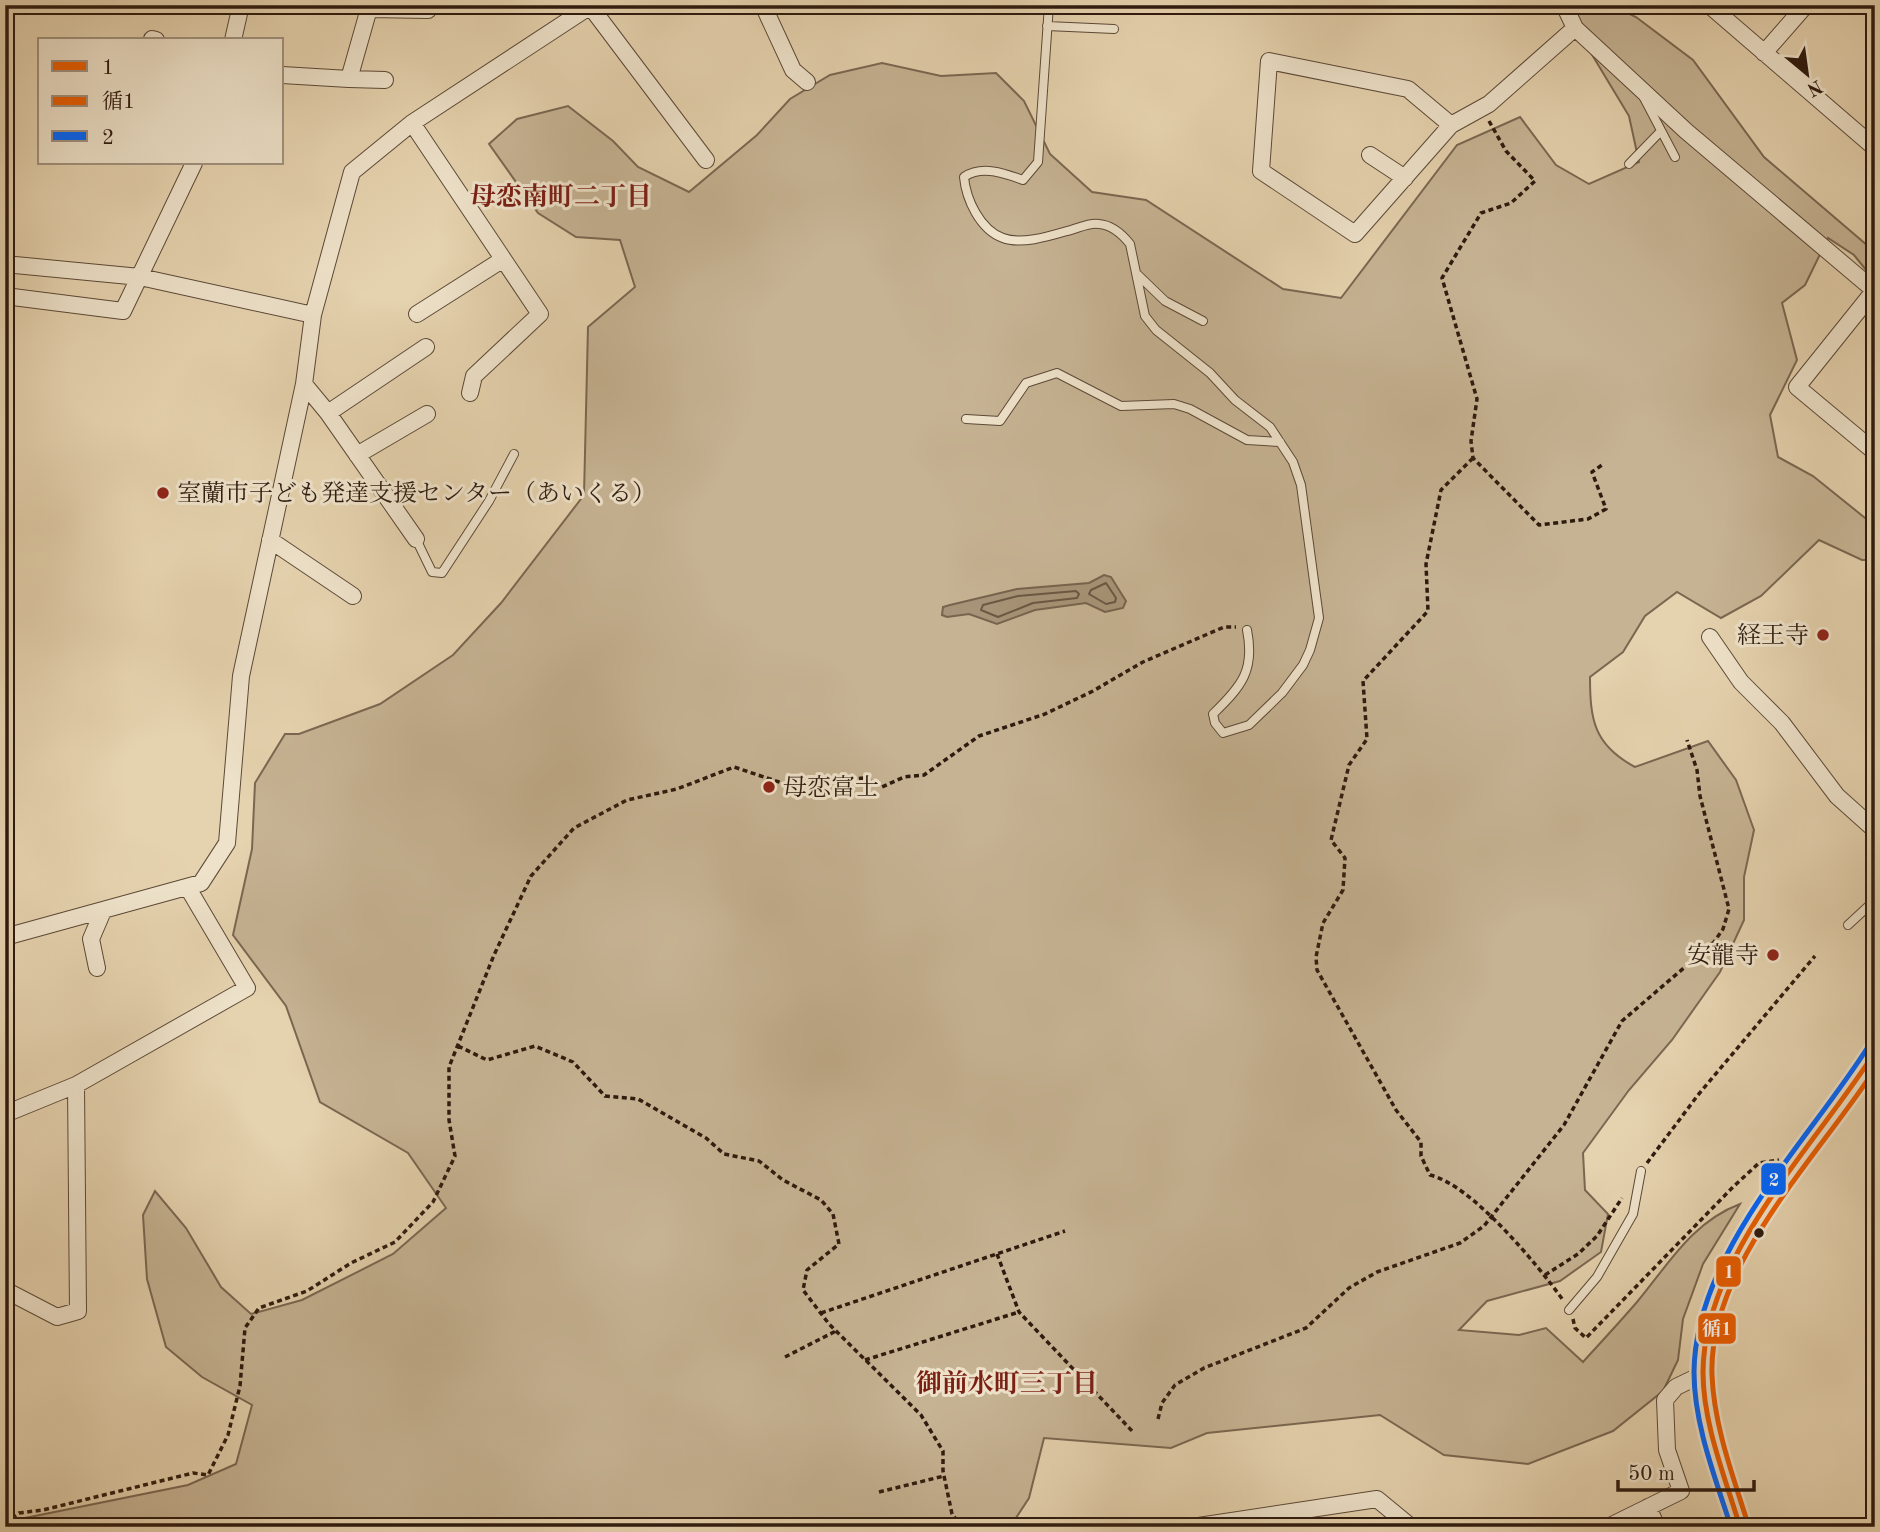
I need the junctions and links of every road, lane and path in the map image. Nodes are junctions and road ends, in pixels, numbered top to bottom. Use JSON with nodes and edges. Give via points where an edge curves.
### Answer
{"nodes":[{"id":1,"x":241,"y":5,"type":"edge"},
{"id":2,"x":763,"y":5,"type":"edge"},
{"id":3,"x":1049,"y":5,"type":"edge"},
{"id":4,"x":1564,"y":5,"type":"edge"},
{"id":5,"x":1709,"y":5,"type":"edge"},
{"id":6,"x":1806,"y":5,"type":"edge"},
{"id":7,"x":591,"y":6,"type":"edge"},
{"id":8,"x":369,"y":7,"type":"edge"},
{"id":9,"x":428,"y":10,"type":"dead end"},
{"id":10,"x":1047,"y":26,"type":"junction"},
{"id":11,"x":1575,"y":28,"type":"junction"},
{"id":12,"x":1114,"y":29,"type":"dead end"},
{"id":13,"x":233,"y":38,"type":"edge"},
{"id":14,"x":1764,"y":53,"type":"junction"},
{"id":15,"x":284,"y":75,"type":"edge"},
{"id":16,"x":349,"y":79,"type":"junction"},
{"id":17,"x":385,"y":80,"type":"dead end"},
{"id":18,"x":807,"y":82,"type":"dead end"},
{"id":19,"x":1639,"y":89,"type":"junction"},
{"id":20,"x":1480,"y":110,"type":"junction"},
{"id":21,"x":1675,"y":122,"type":"junction"},
{"id":22,"x":412,"y":123,"type":"junction"},
{"id":23,"x":1451,"y":125,"type":"junction"},
{"id":24,"x":1662,"y":132,"type":"junction"},
{"id":25,"x":1875,"y":148,"type":"edge"},
{"id":26,"x":1370,"y":155,"type":"dead end"},
{"id":27,"x":1675,"y":158,"type":"dead end"},
{"id":28,"x":706,"y":160,"type":"dead end"},
{"id":29,"x":194,"y":164,"type":"edge"},
{"id":30,"x":1629,"y":164,"type":"dead end"},
{"id":31,"x":1405,"y":178,"type":"junction"},
{"id":32,"x":502,"y":260,"type":"junction"},
{"id":33,"x":15,"y":265,"type":"dead end"},
{"id":34,"x":1136,"y":274,"type":"junction"},
{"id":35,"x":139,"y":277,"type":"junction"},
{"id":36,"x":1875,"y":291,"type":"edge"},
{"id":37,"x":5,"y":296,"type":"edge"},
{"id":38,"x":416,"y":314,"type":"dead end"},
{"id":39,"x":313,"y":315,"type":"junction"},
{"id":40,"x":1203,"y":321,"type":"dead end"},
{"id":41,"x":426,"y":347,"type":"dead end"},
{"id":42,"x":304,"y":384,"type":"junction"},
{"id":43,"x":470,"y":393,"type":"dead end"},
{"id":44,"x":328,"y":413,"type":"junction"},
{"id":45,"x":427,"y":414,"type":"dead end"},
{"id":46,"x":967,"y":419,"type":"dead end"},
{"id":47,"x":1280,"y":442,"type":"junction"},
{"id":48,"x":1875,"y":453,"type":"edge"},
{"id":49,"x":514,"y":454,"type":"dead end"},
{"id":50,"x":358,"y":455,"type":"junction"},
{"id":51,"x":1473,"y":458,"type":"junction"},
{"id":52,"x":1602,"y":465,"type":"dead end"},
{"id":53,"x":416,"y":539,"type":"joint"},
{"id":54,"x":270,"y":540,"type":"junction"},
{"id":55,"x":352,"y":596,"type":"dead end"},
{"id":56,"x":1247,"y":630,"type":"joint"},
{"id":57,"x":1710,"y":637,"type":"dead end"},
{"id":58,"x":1687,"y":740,"type":"dead end"},
{"id":59,"x":1875,"y":830,"type":"edge"},
{"id":60,"x":188,"y":888,"type":"junction"},
{"id":61,"x":1875,"y":900,"type":"edge"},
{"id":62,"x":103,"y":911,"type":"junction"},
{"id":63,"x":1848,"y":925,"type":"dead end"},
{"id":64,"x":5,"y":937,"type":"edge"},
{"id":65,"x":1815,"y":956,"type":"dead end"},
{"id":66,"x":97,"y":968,"type":"dead end"},
{"id":67,"x":458,"y":1046,"type":"junction"},
{"id":68,"x":1875,"y":1052,"type":"edge"},
{"id":69,"x":76,"y":1085,"type":"junction"},
{"id":70,"x":5,"y":1114,"type":"edge"},
{"id":71,"x":1805,"y":1156,"type":"junction"},
{"id":72,"x":1641,"y":1171,"type":"junction"},
{"id":73,"x":1490,"y":1217,"type":"junction"},
{"id":74,"x":1065,"y":1231,"type":"dead end"},
{"id":75,"x":997,"y":1254,"type":"junction"},
{"id":76,"x":1545,"y":1276,"type":"junction"},
{"id":77,"x":5,"y":1290,"type":"edge"},
{"id":78,"x":1570,"y":1310,"type":"junction"},
{"id":79,"x":1019,"y":1312,"type":"junction"},
{"id":80,"x":821,"y":1313,"type":"junction"},
{"id":81,"x":836,"y":1331,"type":"junction"},
{"id":82,"x":785,"y":1357,"type":"dead end"},
{"id":83,"x":865,"y":1360,"type":"junction"},
{"id":84,"x":1703,"y":1374,"type":"junction"},
{"id":85,"x":1158,"y":1419,"type":"dead end"},
{"id":86,"x":1134,"y":1433,"type":"dead end"},
{"id":87,"x":944,"y":1476,"type":"junction"},
{"id":88,"x":878,"y":1492,"type":"dead end"},
{"id":89,"x":1648,"y":1507,"type":"junction"},
{"id":90,"x":5,"y":1523,"type":"edge"},
{"id":91,"x":962,"y":1527,"type":"edge"},
{"id":92,"x":1192,"y":1527,"type":"edge"},
{"id":93,"x":1411,"y":1527,"type":"edge"},
{"id":94,"x":1608,"y":1527,"type":"edge"},
{"id":95,"x":1657,"y":1527,"type":"edge"},
{"id":96,"x":1740,"y":1527,"type":"edge"}],
"edges":[{"from":1,"to":13,"type":"street"},
{"from":2,"to":18,"type":"street","via":[[793,70]]},
{"from":3,"to":10,"type":"lane"},
{"from":4,"to":11,"type":"street"},
{"from":5,"to":14,"type":"street"},
{"from":6,"to":14,"type":"street"},
{"from":7,"to":22,"type":"street"},
{"from":7,"to":28,"type":"street"},
{"from":8,"to":9,"type":"street"},
{"from":8,"to":16,"type":"street"},
{"from":10,"to":12,"type":"lane"},
{"from":10,"to":34,"type":"lane","via":[[1038,162],[1023,180],[998,171],[972,172],[964,177],[965,191],[987,226],[1003,238],[1018,240],[1096,223],[1109,226],[1130,244]]},
{"from":11,"to":19,"type":"street"},
{"from":11,"to":20,"type":"street"},
{"from":14,"to":25,"type":"street"},
{"from":15,"to":16,"type":"street"},
{"from":16,"to":17,"type":"street"},
{"from":19,"to":21,"type":"street"},
{"from":19,"to":24,"type":"lane"},
{"from":20,"to":23,"type":"street"},
{"from":20,"to":51,"type":"path","via":[[1506,151],[1535,181],[1511,203],[1481,213],[1442,278],[1477,398]]},
{"from":21,"to":24,"type":"lane"},
{"from":21,"to":36,"type":"street"},
{"from":22,"to":32,"type":"street"},
{"from":22,"to":39,"type":"street","via":[[352,172]]},
{"from":23,"to":31,"type":"street"},
{"from":23,"to":31,"type":"street","via":[[1408,89],[1269,61],[1261,171],[1355,234]]},
{"from":24,"to":27,"type":"lane"},
{"from":24,"to":30,"type":"lane"},
{"from":26,"to":31,"type":"street"},
{"from":29,"to":35,"type":"street"},
{"from":32,"to":38,"type":"street"},
{"from":32,"to":43,"type":"street","via":[[540,314],[474,376]]},
{"from":33,"to":35,"type":"street"},
{"from":34,"to":40,"type":"lane","via":[[1165,301]]},
{"from":34,"to":47,"type":"lane","via":[[1145,316],[1156,330],[1261,418]]},
{"from":35,"to":37,"type":"street","via":[[123,311]]},
{"from":35,"to":39,"type":"street"},
{"from":36,"to":48,"type":"street","via":[[1797,387]]},
{"from":39,"to":42,"type":"street"},
{"from":41,"to":44,"type":"street"},
{"from":42,"to":44,"type":"street"},
{"from":42,"to":54,"type":"street"},
{"from":44,"to":50,"type":"street"},
{"from":45,"to":50,"type":"street"},
{"from":46,"to":47,"type":"lane","via":[[1000,421],[1026,383],[1057,373],[1121,406],[1174,404],[1247,440]]},
{"from":47,"to":56,"type":"lane","via":[[1301,485],[1320,618],[1303,665],[1282,693],[1249,725],[1223,733],[1213,714],[1230,698],[1249,667],[1252,649]]},
{"from":49,"to":53,"type":"lane","via":[[442,573],[432,572]]},
{"from":50,"to":53,"type":"street"},
{"from":51,"to":52,"type":"path","via":[[1539,525],[1588,519],[1606,509],[1592,472]]},
{"from":51,"to":73,"type":"path","via":[[1441,491],[1426,564],[1428,611],[1363,681],[1367,739],[1349,765],[1331,840],[1345,858],[1343,890],[1323,923],[1316,957],[1317,970],[1396,1110],[1421,1142],[1421,1156],[1430,1175],[1447,1179]]},
{"from":54,"to":55,"type":"street"},
{"from":54,"to":60,"type":"street","via":[[241,676],[227,843],[201,883]]},
{"from":56,"to":67,"type":"path","via":[[1224,627],[1143,662],[1045,714],[979,736],[924,775],[882,787],[864,778],[788,785],[734,766],[606,811],[574,828],[531,876]]},
{"from":57,"to":59,"type":"street","via":[[1741,682],[1782,723],[1837,796]]},
{"from":58,"to":73,"type":"path","via":[[1729,909],[1723,929],[1714,942],[1622,1021],[1564,1125]]},
{"from":60,"to":62,"type":"street"},
{"from":60,"to":69,"type":"street","via":[[247,988]]},
{"from":61,"to":63,"type":"lane"},
{"from":62,"to":64,"type":"street"},
{"from":62,"to":66,"type":"street","via":[[91,939]]},
{"from":65,"to":72,"type":"path","via":[[1698,1095]]},
{"from":67,"to":80,"type":"path","via":[[487,1060],[535,1046],[573,1062],[605,1096],[638,1099],[706,1138],[724,1154],[759,1161],[821,1200],[833,1214],[839,1244],[807,1270],[803,1290]]},
{"from":67,"to":90,"type":"path","via":[[449,1067],[449,1120],[455,1156],[433,1202],[395,1242],[307,1291],[259,1308],[245,1328],[240,1386],[228,1435],[208,1475],[192,1473],[19,1513]]},
{"from":68,"to":71,"type":"street"},
{"from":69,"to":70,"type":"street"},
{"from":69,"to":77,"type":"street","via":[[78,1311],[57,1317]]},
{"from":71,"to":78,"type":"path","via":[[1759,1163],[1586,1338],[1575,1328]]},
{"from":71,"to":84,"type":"street","via":[[1752,1230],[1713,1302]]},
{"from":72,"to":76,"type":"path","via":[[1597,1236]]},
{"from":72,"to":78,"type":"lane","via":[[1633,1214],[1597,1277]]},
{"from":73,"to":76,"type":"path"},
{"from":73,"to":85,"type":"path","via":[[1460,1243],[1377,1272],[1349,1288],[1306,1328],[1204,1368],[1175,1385],[1162,1403]]},
{"from":74,"to":75,"type":"path"},
{"from":75,"to":79,"type":"path"},
{"from":75,"to":80,"type":"path"},
{"from":76,"to":78,"type":"path"},
{"from":79,"to":83,"type":"path"},
{"from":79,"to":86,"type":"path"},
{"from":80,"to":81,"type":"path"},
{"from":81,"to":82,"type":"path"},
{"from":81,"to":83,"type":"path"},
{"from":83,"to":87,"type":"path","via":[[921,1415],[943,1451]]},
{"from":84,"to":89,"type":"street","via":[[1676,1387],[1665,1400],[1667,1450],[1681,1491]]},
{"from":84,"to":96,"type":"street","via":[[1707,1409]]},
{"from":87,"to":88,"type":"path"},
{"from":87,"to":91,"type":"path","via":[[952,1514]]},
{"from":89,"to":94,"type":"street"},
{"from":89,"to":95,"type":"street"},
{"from":92,"to":93,"type":"street","via":[[1377,1499]]}]}
